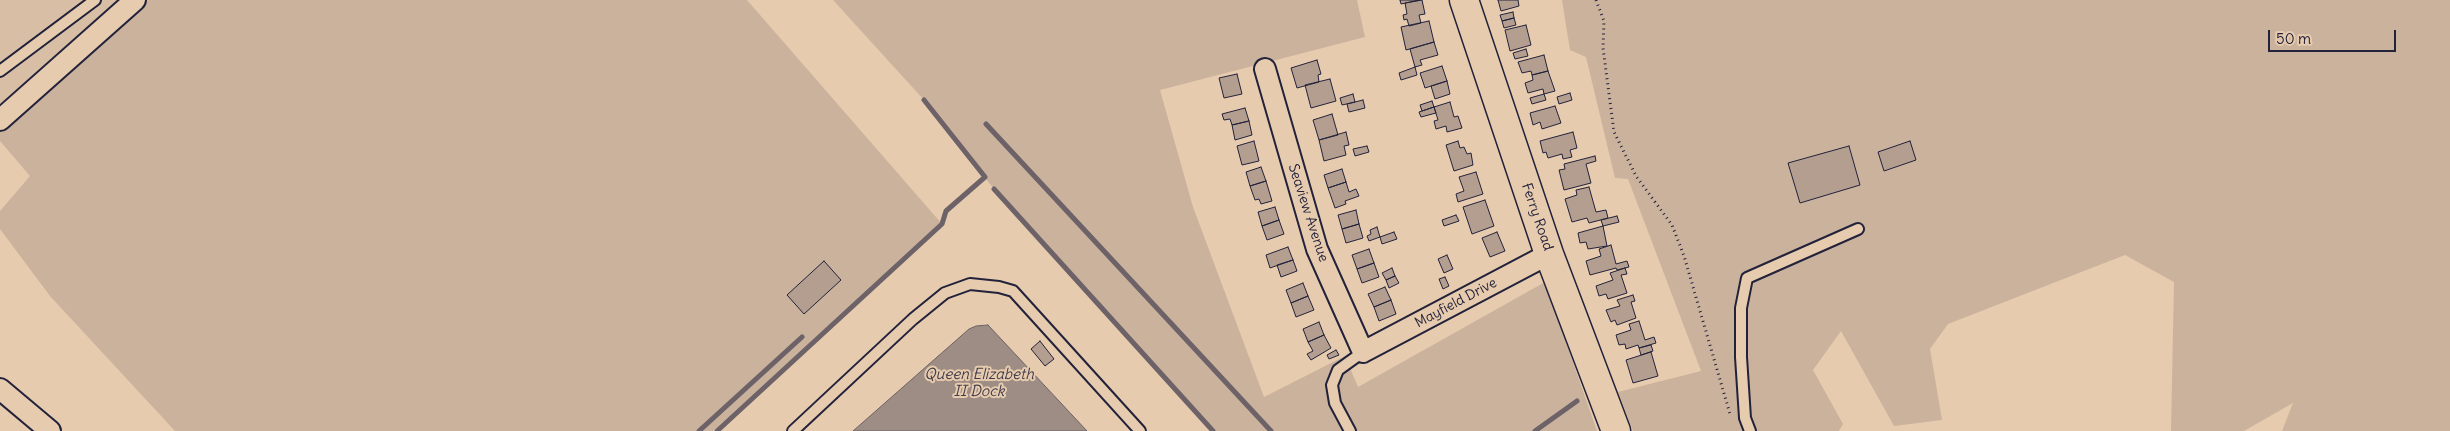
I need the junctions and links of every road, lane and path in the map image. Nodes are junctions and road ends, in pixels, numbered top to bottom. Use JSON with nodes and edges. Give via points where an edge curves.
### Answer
{"nodes":[{"id":1,"x":95,"y":0,"type":"edge"},
{"id":2,"x":135,"y":0,"type":"edge"},
{"id":3,"x":1464,"y":0,"type":"edge"},
{"id":4,"x":1596,"y":0,"type":"edge"},
{"id":5,"x":1265,"y":68,"type":"dead end"},
{"id":6,"x":0,"y":71,"type":"edge"},
{"id":7,"x":0,"y":120,"type":"edge"},
{"id":8,"x":1858,"y":229,"type":"dead end"},
{"id":9,"x":1549,"y":254,"type":"junction"},
{"id":10,"x":1363,"y":352,"type":"junction"},
{"id":11,"x":0,"y":389,"type":"edge"},
{"id":12,"x":1732,"y":423,"type":"dead end"},
{"id":13,"x":50,"y":431,"type":"edge"},
{"id":14,"x":793,"y":431,"type":"edge"},
{"id":15,"x":1140,"y":431,"type":"edge"},
{"id":16,"x":1350,"y":431,"type":"edge"},
{"id":17,"x":1616,"y":431,"type":"edge"},
{"id":18,"x":1750,"y":431,"type":"edge"}],
"edges":[{"from":1,"to":6,"type":"lane"},
{"from":2,"to":7,"type":"street"},
{"from":3,"to":9,"type":"street","name":"Ferry Road"},
{"from":4,"to":12,"type":"path","via":[[1604,21],[1603,48],[1614,132],[1636,176],[1672,225]]},
{"from":5,"to":10,"type":"street","name":"Seaview Avenue","via":[[1317,249]]},
{"from":8,"to":18,"type":"lane","via":[[1747,278],[1741,308],[1741,357],[1745,418]]},
{"from":9,"to":10,"type":"street","name":"Mayfield Drive"},
{"from":9,"to":17,"type":"street","name":"Ferry Road"},
{"from":10,"to":16,"type":"lane","via":[[1338,370],[1332,385],[1335,403]]},
{"from":11,"to":13,"type":"street"},
{"from":14,"to":15,"type":"lane","via":[[945,292],[970,284],[999,286],[1013,291]]}]}
